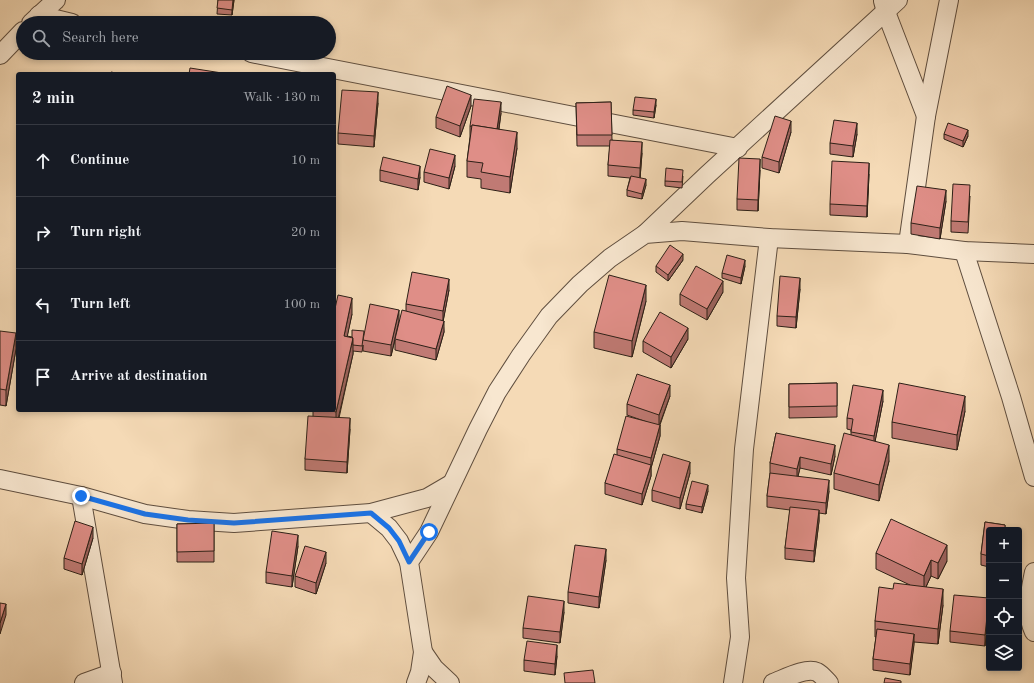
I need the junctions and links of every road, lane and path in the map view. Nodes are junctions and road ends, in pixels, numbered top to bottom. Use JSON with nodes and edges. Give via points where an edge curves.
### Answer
{"nodes":[{"id":1,"x":56,"y":0,"type":"edge"},
{"id":2,"x":949,"y":0,"type":"edge"},
{"id":3,"x":889,"y":4,"type":"edge"},
{"id":4,"x":38,"y":16,"type":"edge"},
{"id":5,"x":16,"y":38,"type":"edge"},
{"id":6,"x":0,"y":55,"type":"edge"},
{"id":7,"x":287,"y":60,"type":"edge"},
{"id":8,"x":926,"y":116,"type":"junction"},
{"id":9,"x":738,"y":148,"type":"junction"},
{"id":10,"x":645,"y":234,"type":"junction"},
{"id":11,"x":769,"y":238,"type":"junction"},
{"id":12,"x":908,"y":244,"type":"junction"},
{"id":13,"x":964,"y":251,"type":"junction"},
{"id":14,"x":1034,"y":254,"type":"edge"},
{"id":15,"x":1034,"y":477,"type":"edge"},
{"id":16,"x":0,"y":479,"type":"edge"},
{"id":17,"x":451,"y":484,"type":"junction"},
{"id":18,"x":81,"y":496,"type":"junction"},
{"id":19,"x":371,"y":513,"type":"junction"},
{"id":20,"x":409,"y":562,"type":"junction"},
{"id":21,"x":1034,"y":572,"type":"edge"},
{"id":22,"x":1034,"y":632,"type":"edge"},
{"id":23,"x":423,"y":652,"type":"junction"},
{"id":24,"x":112,"y":678,"type":"edge"},
{"id":25,"x":84,"y":683,"type":"edge"},
{"id":26,"x":416,"y":683,"type":"edge"},
{"id":27,"x":450,"y":683,"type":"edge"},
{"id":28,"x":732,"y":683,"type":"edge"},
{"id":29,"x":773,"y":683,"type":"edge"},
{"id":30,"x":829,"y":683,"type":"edge"}],
"edges":[{"from":1,"to":4,"type":"street"},
{"from":2,"to":8,"type":"street"},
{"from":3,"to":8,"type":"street"},
{"from":3,"to":9,"type":"street"},
{"from":5,"to":6,"type":"street"},
{"from":7,"to":9,"type":"street"},
{"from":8,"to":12,"type":"street"},
{"from":9,"to":10,"type":"street"},
{"from":10,"to":11,"type":"street","via":[[682,231]]},
{"from":10,"to":17,"type":"street","via":[[610,258],[549,316],[497,392]]},
{"from":11,"to":12,"type":"street"},
{"from":11,"to":28,"type":"street","via":[[744,449],[736,578],[740,637]]},
{"from":12,"to":13,"type":"street"},
{"from":13,"to":14,"type":"street"},
{"from":13,"to":15,"type":"street"},
{"from":16,"to":18,"type":"street"},
{"from":17,"to":19,"type":"street","via":[[427,498]]},
{"from":17,"to":20,"type":"street","via":[[429,532]]},
{"from":18,"to":19,"type":"street","via":[[145,514],[234,523]]},
{"from":18,"to":24,"type":"street"},
{"from":19,"to":20,"type":"street","via":[[393,532]]},
{"from":20,"to":23,"type":"street"},
{"from":21,"to":22,"type":"street","via":[[1029,613]]},
{"from":23,"to":26,"type":"street"},
{"from":23,"to":27,"type":"street","via":[[434,668]]},
{"from":24,"to":25,"type":"street"},
{"from":29,"to":30,"type":"street","via":[[811,670],[818,672]]}]}
